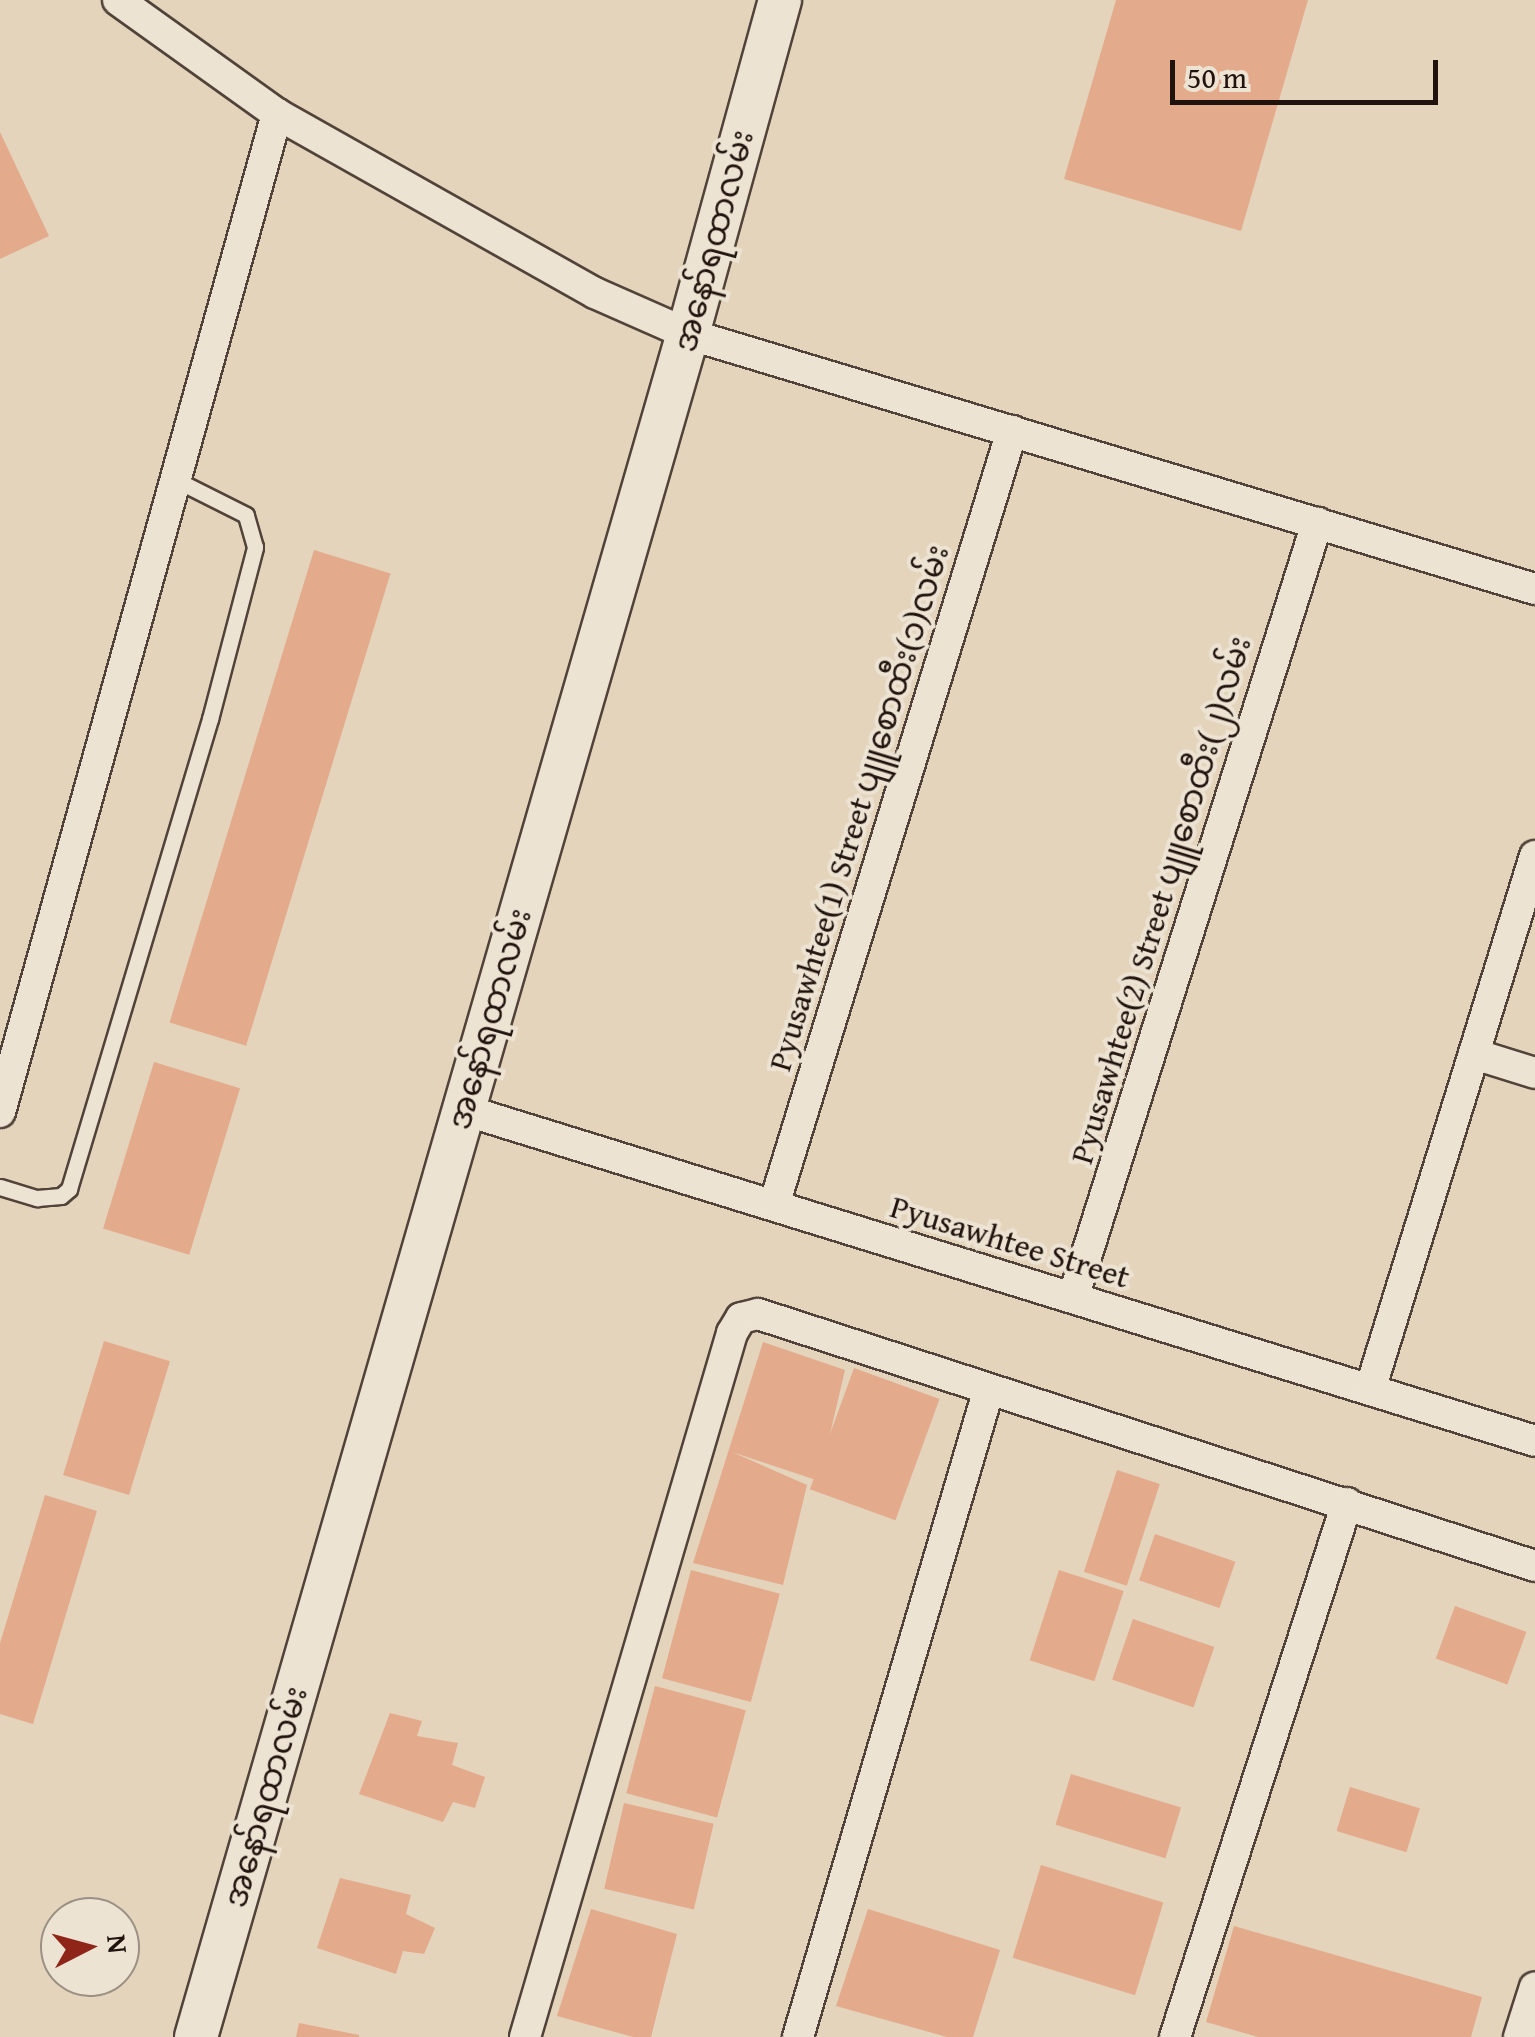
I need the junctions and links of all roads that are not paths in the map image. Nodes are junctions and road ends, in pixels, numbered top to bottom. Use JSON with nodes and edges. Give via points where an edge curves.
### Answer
{"nodes":[{"id":1,"x":118,"y":0,"type":"edge"},
{"id":2,"x":780,"y":0,"type":"edge"},
{"id":3,"x":277,"y":114,"type":"junction"},
{"id":4,"x":688,"y":334,"type":"junction"},
{"id":5,"x":1012,"y":432,"type":"junction"},
{"id":6,"x":176,"y":480,"type":"junction"},
{"id":7,"x":1317,"y":524,"type":"junction"},
{"id":8,"x":1535,"y":589,"type":"edge"},
{"id":9,"x":1535,"y":856,"type":"edge"},
{"id":10,"x":1474,"y":1054,"type":"junction"},
{"id":11,"x":1535,"y":1072,"type":"edge"},
{"id":12,"x":464,"y":1110,"type":"junction"},
{"id":13,"x":0,"y":1112,"type":"edge"},
{"id":14,"x":0,"y":1187,"type":"edge"},
{"id":15,"x":774,"y":1205,"type":"junction"},
{"id":16,"x":1073,"y":1298,"type":"junction"},
{"id":17,"x":1370,"y":1390,"type":"junction"},
{"id":18,"x":988,"y":1392,"type":"junction"},
{"id":19,"x":1535,"y":1440,"type":"edge"},
{"id":20,"x":1346,"y":1503,"type":"junction"},
{"id":21,"x":1535,"y":1566,"type":"edge"},
{"id":22,"x":1535,"y":1988,"type":"edge"},
{"id":23,"x":535,"y":2035,"type":"edge"},
{"id":24,"x":196,"y":2037,"type":"edge"},
{"id":25,"x":798,"y":2037,"type":"edge"},
{"id":26,"x":1175,"y":2037,"type":"edge"},
{"id":27,"x":1520,"y":2037,"type":"edge"}],
"edges":[{"from":1,"to":3,"type":"street"},
{"from":2,"to":4,"type":"main road","name":"အနော်ရထာလမ်း"},
{"from":3,"to":4,"type":"street","via":[[596,294]]},
{"from":3,"to":6,"type":"street"},
{"from":4,"to":5,"type":"street"},
{"from":4,"to":12,"type":"main road","name":"အနော်ရထာလမ်း"},
{"from":5,"to":7,"type":"street"},
{"from":5,"to":15,"type":"street","name":"Pyusawhtee(1) Street ပျူစောထီး(၁)လမ်း"},
{"from":6,"to":13,"type":"street"},
{"from":6,"to":14,"type":"lane","via":[[246,515],[254,547],[199,758],[69,1189],[38,1198]]},
{"from":7,"to":8,"type":"street"},
{"from":7,"to":16,"type":"street","name":"Pyusawhtee(2) Street ပျူစောထီး(၂)လမ်း"},
{"from":9,"to":10,"type":"street"},
{"from":10,"to":11,"type":"street"},
{"from":10,"to":17,"type":"street"},
{"from":12,"to":15,"type":"street","name":"Pyusawhtee Street"},
{"from":12,"to":24,"type":"main road","name":"အနော်ရထာလမ်း"},
{"from":15,"to":16,"type":"street","name":"Pyusawhtee Street"},
{"from":16,"to":17,"type":"street","name":"Pyusawhtee Street"},
{"from":17,"to":19,"type":"street","name":"Pyusawhtee Street"},
{"from":18,"to":20,"type":"street"},
{"from":18,"to":23,"type":"street","via":[[758,1314],[741,1318],[726,1352]]},
{"from":18,"to":25,"type":"street"},
{"from":20,"to":21,"type":"street"},
{"from":20,"to":26,"type":"street"},
{"from":22,"to":27,"type":"street"}]}
